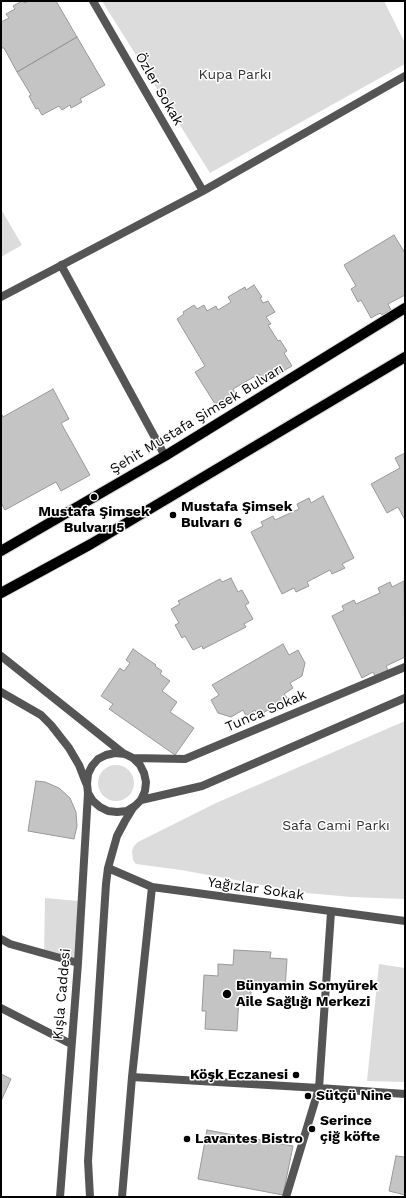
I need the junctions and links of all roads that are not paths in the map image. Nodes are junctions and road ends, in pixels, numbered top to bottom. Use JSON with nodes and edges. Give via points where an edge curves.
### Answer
{"nodes":[{"id":1,"x":92,"y":1,"type":"edge"},
{"id":2,"x":405,"y":76,"type":"edge"},
{"id":3,"x":203,"y":191,"type":"junction"},
{"id":4,"x":61,"y":265,"type":"junction"},
{"id":5,"x":1,"y":297,"type":"edge"},
{"id":6,"x":405,"y":308,"type":"edge"},
{"id":7,"x":405,"y":357,"type":"edge"},
{"id":8,"x":165,"y":456,"type":"junction"},
{"id":9,"x":1,"y":551,"type":"edge"},
{"id":10,"x":1,"y":593,"type":"edge"},
{"id":11,"x":1,"y":656,"type":"edge"},
{"id":12,"x":405,"y":667,"type":"edge"},
{"id":13,"x":1,"y":692,"type":"edge"},
{"id":14,"x":405,"y":698,"type":"edge"},
{"id":15,"x":125,"y":754,"type":"junction"},
{"id":16,"x":133,"y":758,"type":"junction"},
{"id":17,"x":87,"y":784,"type":"junction"},
{"id":18,"x":88,"y":793,"type":"junction"},
{"id":19,"x":141,"y":800,"type":"junction"},
{"id":20,"x":135,"y":806,"type":"junction"},
{"id":21,"x":108,"y":868,"type":"junction"},
{"id":22,"x":152,"y":887,"type":"junction"},
{"id":23,"x":331,"y":912,"type":"junction"},
{"id":24,"x":405,"y":921,"type":"edge"},
{"id":25,"x":1,"y":939,"type":"edge"},
{"id":26,"x":78,"y":963,"type":"junction"},
{"id":27,"x":1,"y":1008,"type":"edge"},
{"id":28,"x":71,"y":1044,"type":"junction"},
{"id":29,"x":132,"y":1077,"type":"junction"},
{"id":30,"x":319,"y":1088,"type":"junction"},
{"id":31,"x":405,"y":1094,"type":"edge"},
{"id":32,"x":60,"y":1197,"type":"edge"},
{"id":33,"x":90,"y":1197,"type":"edge"},
{"id":34,"x":122,"y":1197,"type":"edge"},
{"id":35,"x":286,"y":1197,"type":"edge"}],
"edges":[{"from":1,"to":3,"type":"street","name":"Özler Sokak"},
{"from":2,"to":3,"type":"street"},
{"from":3,"to":4,"type":"street"},
{"from":4,"to":5,"type":"street"},
{"from":4,"to":8,"type":"street"},
{"from":6,"to":8,"type":"main road","name":"Şehit Mustafa Şimsek Bulvarı"},
{"from":7,"to":10,"type":"main road","via":[[91,544]]},
{"from":8,"to":9,"type":"main road","name":"Şehit Mustafa Şimsek Bulvarı"},
{"from":11,"to":15,"type":"street"},
{"from":12,"to":16,"type":"street","name":"Tunca Sokak","via":[[185,759]]},
{"from":13,"to":17,"type":"street","via":[[41,715],[51,725],[69,748]]},
{"from":14,"to":19,"type":"street","via":[[202,786]]},
{"from":15,"to":16,"type":"street"},
{"from":15,"to":17,"type":"street","via":[[115,753],[98,759],[88,774]]},
{"from":16,"to":19,"type":"street","via":[[144,772],[146,782]]},
{"from":17,"to":18,"type":"street"},
{"from":18,"to":20,"type":"street","via":[[93,801],[108,811],[126,811]]},
{"from":18,"to":26,"type":"street","name":"Kışla Caddesi"},
{"from":19,"to":20,"type":"street"},
{"from":20,"to":21,"type":"street","via":[[117,836]]},
{"from":21,"to":22,"type":"street","name":"Yağızlar Sokak"},
{"from":21,"to":33,"type":"street","via":[[88,1161]]},
{"from":22,"to":23,"type":"street","name":"Yağızlar Sokak"},
{"from":22,"to":29,"type":"street"},
{"from":23,"to":24,"type":"street","name":"Yağızlar Sokak"},
{"from":23,"to":30,"type":"street"},
{"from":25,"to":26,"type":"street","via":[[10,944]]},
{"from":26,"to":28,"type":"street","name":"Kışla Caddesi"},
{"from":27,"to":28,"type":"street"},
{"from":28,"to":32,"type":"street","name":"Kışla Caddesi"},
{"from":29,"to":30,"type":"street"},
{"from":29,"to":34,"type":"street"},
{"from":30,"to":31,"type":"street"},
{"from":30,"to":35,"type":"street"}]}
